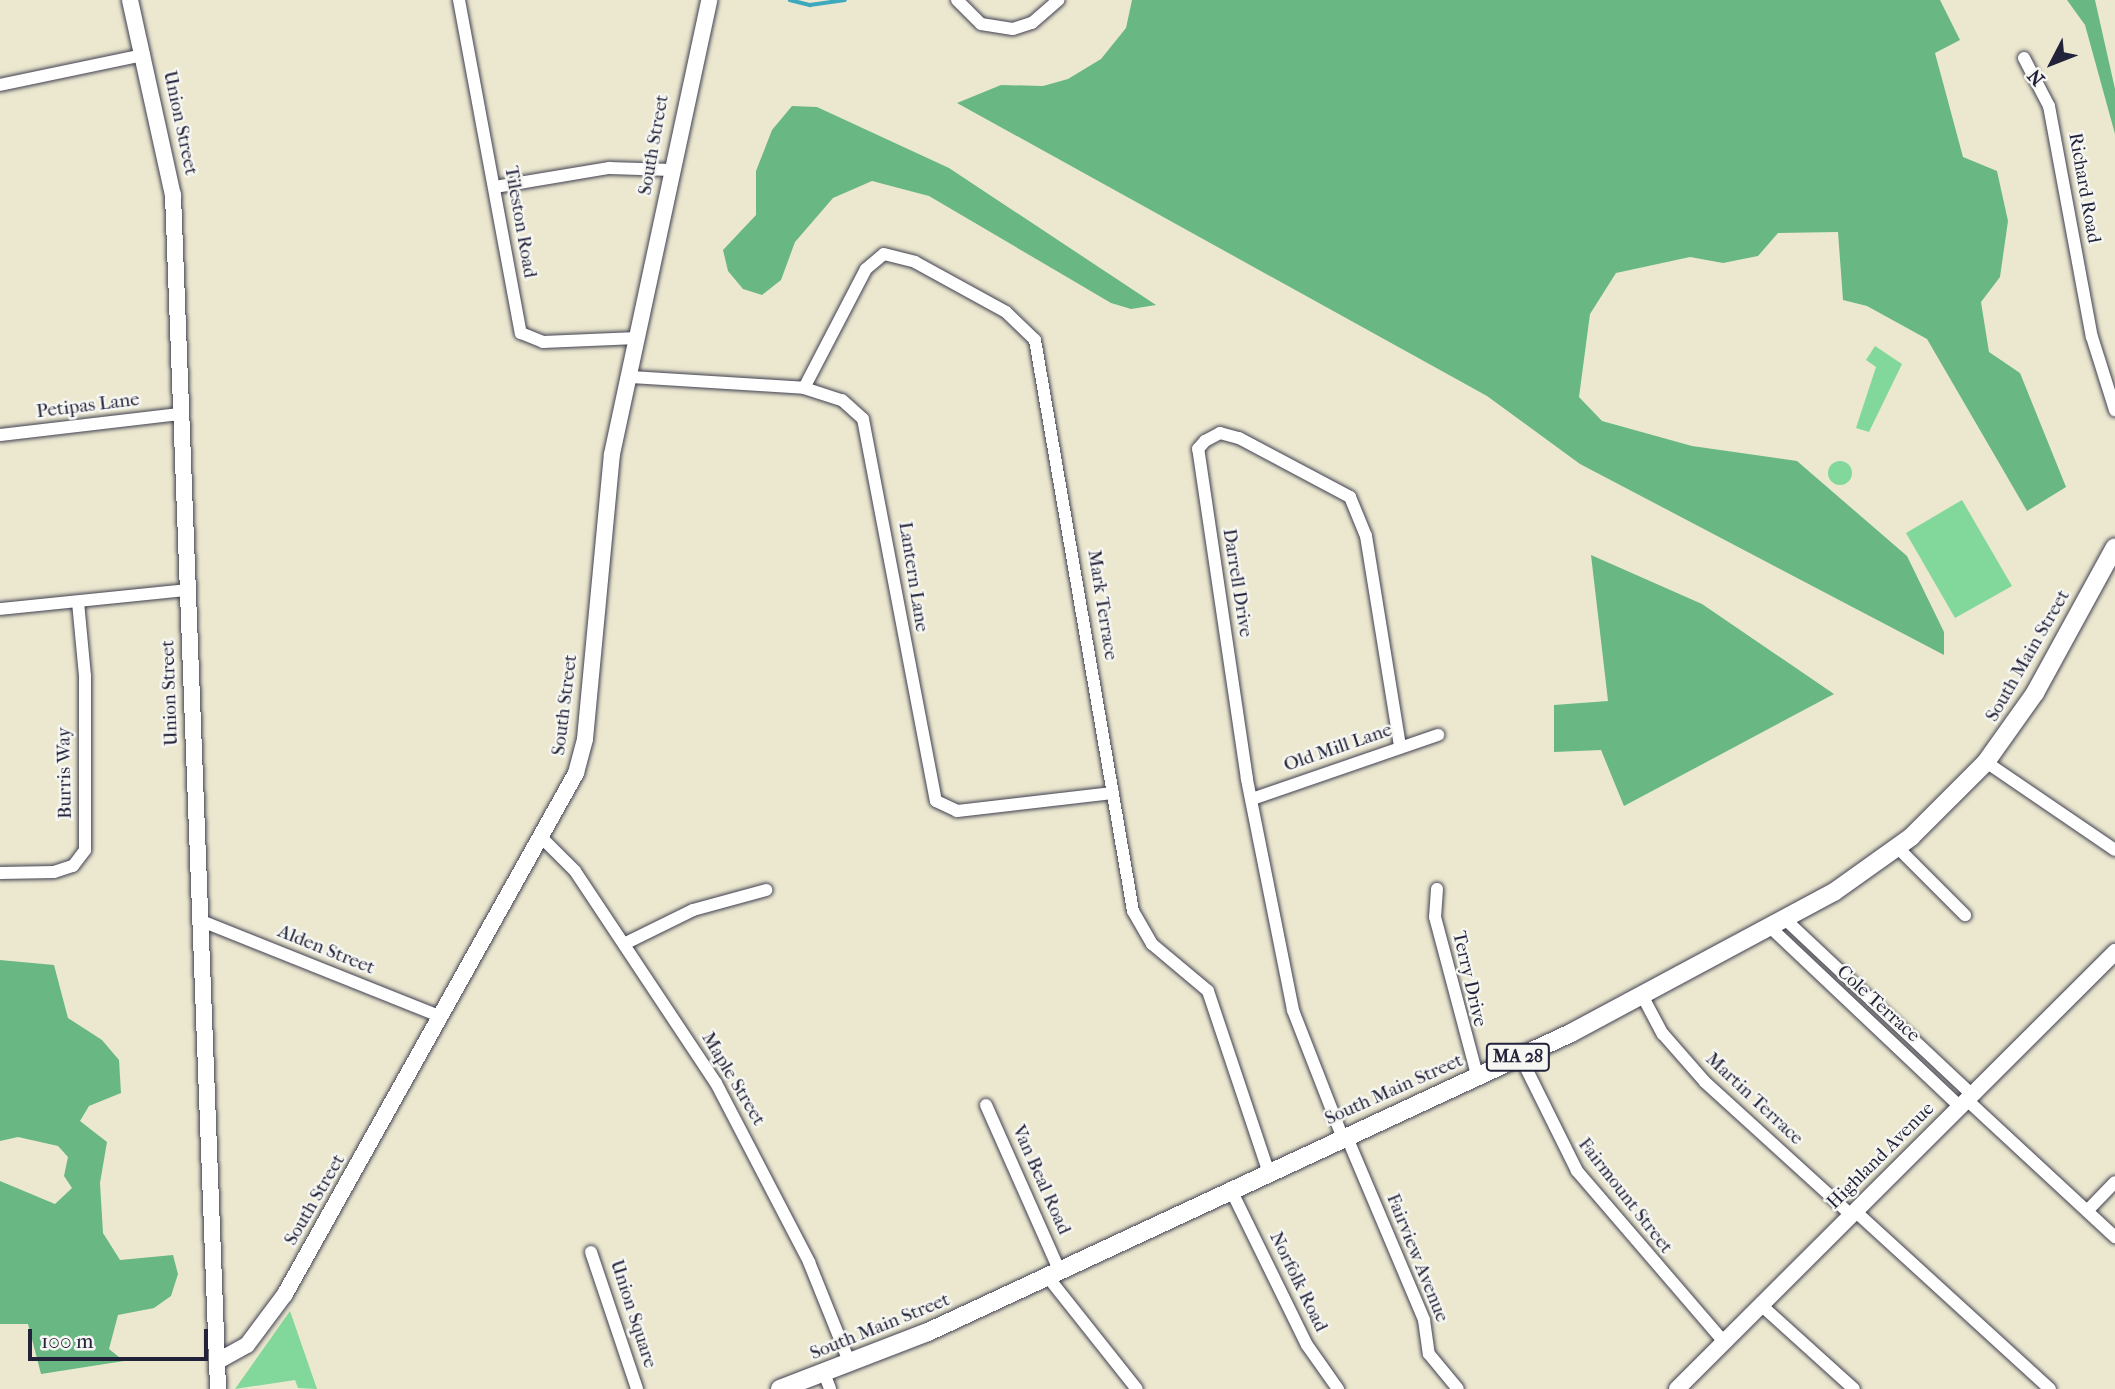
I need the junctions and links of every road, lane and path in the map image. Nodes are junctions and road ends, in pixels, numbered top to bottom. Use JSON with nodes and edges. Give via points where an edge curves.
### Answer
{"nodes":[{"id":1,"x":130,"y":0,"type":"edge"},
{"id":2,"x":459,"y":0,"type":"edge"},
{"id":3,"x":709,"y":0,"type":"edge"},
{"id":4,"x":957,"y":0,"type":"edge"},
{"id":5,"x":1058,"y":0,"type":"edge"},
{"id":6,"x":144,"y":55,"type":"junction"},
{"id":7,"x":2024,"y":58,"type":"dead end"},
{"id":8,"x":0,"y":85,"type":"edge"},
{"id":9,"x":672,"y":170,"type":"junction"},
{"id":10,"x":495,"y":187,"type":"junction"},
{"id":11,"x":637,"y":338,"type":"junction"},
{"id":12,"x":631,"y":377,"type":"junction"},
{"id":13,"x":804,"y":388,"type":"junction"},
{"id":14,"x":2115,"y":410,"type":"edge"},
{"id":15,"x":180,"y":414,"type":"junction"},
{"id":16,"x":0,"y":435,"type":"edge"},
{"id":17,"x":2115,"y":547,"type":"edge"},
{"id":18,"x":187,"y":590,"type":"junction"},
{"id":19,"x":78,"y":602,"type":"junction"},
{"id":20,"x":0,"y":609,"type":"edge"},
{"id":21,"x":1438,"y":735,"type":"dead end"},
{"id":22,"x":1400,"y":747,"type":"junction"},
{"id":23,"x":1986,"y":762,"type":"junction"},
{"id":24,"x":1113,"y":793,"type":"junction"},
{"id":25,"x":1252,"y":799,"type":"junction"},
{"id":26,"x":542,"y":839,"type":"junction"},
{"id":27,"x":1898,"y":848,"type":"junction"},
{"id":28,"x":2115,"y":850,"type":"edge"},
{"id":29,"x":0,"y":873,"type":"edge"},
{"id":30,"x":1437,"y":889,"type":"dead end"},
{"id":31,"x":766,"y":890,"type":"dead end"},
{"id":32,"x":1965,"y":915,"type":"dead end"},
{"id":33,"x":199,"y":920,"type":"junction"},
{"id":34,"x":1780,"y":925,"type":"junction"},
{"id":35,"x":624,"y":944,"type":"junction"},
{"id":36,"x":2115,"y":952,"type":"edge"},
{"id":37,"x":1644,"y":999,"type":"junction"},
{"id":38,"x":439,"y":1016,"type":"junction"},
{"id":39,"x":1520,"y":1056,"type":"junction"},
{"id":40,"x":1477,"y":1075,"type":"junction"},
{"id":41,"x":1966,"y":1101,"type":"junction"},
{"id":42,"x":986,"y":1105,"type":"dead end"},
{"id":43,"x":1344,"y":1135,"type":"junction"},
{"id":44,"x":1268,"y":1170,"type":"junction"},
{"id":45,"x":2115,"y":1182,"type":"edge"},
{"id":46,"x":1230,"y":1188,"type":"junction"},
{"id":47,"x":2087,"y":1211,"type":"junction"},
{"id":48,"x":1853,"y":1213,"type":"junction"},
{"id":49,"x":2115,"y":1237,"type":"edge"},
{"id":50,"x":591,"y":1252,"type":"dead end"},
{"id":51,"x":1053,"y":1273,"type":"junction"},
{"id":52,"x":1761,"y":1305,"type":"junction"},
{"id":53,"x":1724,"y":1342,"type":"junction"},
{"id":54,"x":218,"y":1361,"type":"junction"},
{"id":55,"x":850,"y":1364,"type":"junction"},
{"id":56,"x":827,"y":1381,"type":"edge"},
{"id":57,"x":218,"y":1389,"type":"edge"},
{"id":58,"x":637,"y":1389,"type":"edge"},
{"id":59,"x":780,"y":1389,"type":"edge"},
{"id":60,"x":1137,"y":1389,"type":"edge"},
{"id":61,"x":1338,"y":1389,"type":"edge"},
{"id":62,"x":1458,"y":1389,"type":"edge"},
{"id":63,"x":1677,"y":1389,"type":"edge"},
{"id":64,"x":1854,"y":1389,"type":"edge"},
{"id":65,"x":2050,"y":1389,"type":"edge"}],
"edges":[{"from":1,"to":6,"type":"main road","name":"Union Street"},
{"from":2,"to":10,"type":"street","name":"Tileston Road"},
{"from":3,"to":9,"type":"main road","name":"South Street"},
{"from":4,"to":5,"type":"street","via":[[981,24],[1013,29],[1032,23]]},
{"from":6,"to":8,"type":"street"},
{"from":6,"to":15,"type":"main road","name":"Union Street","via":[[172,186]]},
{"from":7,"to":14,"type":"street","name":"Richard Road","via":[[2049,106],[2092,337]]},
{"from":9,"to":10,"type":"street","via":[[609,168]]},
{"from":9,"to":11,"type":"main road","name":"South Street"},
{"from":10,"to":11,"type":"street","name":"Tileston Road","via":[[525,338]]},
{"from":11,"to":12,"type":"main road","name":"South Street"},
{"from":12,"to":13,"type":"street","name":"Lantern Lane"},
{"from":12,"to":26,"type":"main road","name":"South Street","via":[[612,454],[585,739],[569,791]]},
{"from":13,"to":24,"type":"street","name":"Lantern Lane","via":[[849,404],[869,431],[926,773],[936,801],[957,810]]},
{"from":13,"to":24,"type":"street","name":"Mark Terrace","via":[[866,269],[884,254],[915,262],[1026,327],[1044,368]]},
{"from":15,"to":16,"type":"street","name":"Petipas Lane"},
{"from":15,"to":18,"type":"main road","name":"Union Street"},
{"from":17,"to":23,"type":"main road","name":"South Main Street","number":"MA 28","via":[[2035,693]]},
{"from":18,"to":19,"type":"street"},
{"from":18,"to":33,"type":"main road","name":"Union Street"},
{"from":19,"to":20,"type":"street"},
{"from":19,"to":29,"type":"street","name":"Burris Way","via":[[85,676],[85,850],[73,866],[54,872]]},
{"from":21,"to":22,"type":"street","name":"Old Mill Lane"},
{"from":22,"to":25,"type":"street","name":"Old Mill Lane"},
{"from":22,"to":25,"type":"street","name":"Darrell Drive","via":[[1366,536],[1350,497],[1220,433],[1198,449]]},
{"from":23,"to":27,"type":"main road","name":"South Main Street","number":"MA 28"},
{"from":23,"to":28,"type":"street"},
{"from":24,"to":44,"type":"street","name":"Mark Terrace","via":[[1135,918],[1152,944],[1208,991]]},
{"from":25,"to":43,"type":"street","name":"Darrell Drive","via":[[1293,1010]]},
{"from":26,"to":35,"type":"street","name":"Maple Street","via":[[569,863]]},
{"from":26,"to":38,"type":"main road","name":"South Street"},
{"from":27,"to":32,"type":"street"},
{"from":27,"to":34,"type":"main road","name":"South Main Street","number":"MA 28"},
{"from":30,"to":40,"type":"street","name":"Terry Drive","via":[[1435,917]]},
{"from":31,"to":35,"type":"street","via":[[693,909]]},
{"from":33,"to":38,"type":"street","name":"Alden Street"},
{"from":33,"to":54,"type":"main road","name":"Union Street"},
{"from":34,"to":37,"type":"main road","name":"South Main Street","number":"MA 28"},
{"from":34,"to":41,"type":"street","name":"Cole Terrace"},
{"from":35,"to":55,"type":"street","name":"Maple Street","via":[[716,1083],[764,1172]]},
{"from":36,"to":41,"type":"main road","name":"Highland Avenue"},
{"from":37,"to":39,"type":"main road","name":"South Main Street","number":"MA 28"},
{"from":37,"to":48,"type":"street","name":"Martin Terrace","via":[[1663,1034],[1705,1082]]},
{"from":38,"to":54,"type":"main road","name":"South Street","via":[[285,1294],[247,1346]]},
{"from":39,"to":40,"type":"main road","name":"South Main Street","number":"MA 28"},
{"from":39,"to":53,"type":"street","name":"Fairmount Street","via":[[1577,1171]]},
{"from":40,"to":43,"type":"main road","name":"South Main Street","number":"MA 28"},
{"from":41,"to":47,"type":"street","name":"Cole Terrace"},
{"from":41,"to":48,"type":"main road","name":"Highland Avenue"},
{"from":42,"to":51,"type":"street","name":"Van Beal Road"},
{"from":43,"to":44,"type":"main road","name":"South Main Street","number":"MA 28"},
{"from":43,"to":62,"type":"street","name":"Fairview Avenue","via":[[1424,1320],[1429,1354]]},
{"from":44,"to":46,"type":"main road","name":"South Main Street","number":"MA 28"},
{"from":45,"to":47,"type":"street"},
{"from":46,"to":51,"type":"main road","name":"South Main Street","number":"MA 28"},
{"from":46,"to":61,"type":"street","name":"Norfolk Road","via":[[1307,1345]]},
{"from":47,"to":49,"type":"street","name":"Cole Terrace"},
{"from":48,"to":52,"type":"main road","name":"Highland Avenue"},
{"from":48,"to":65,"type":"street","name":"Martin Terrace"},
{"from":50,"to":58,"type":"street","name":"Union Square"},
{"from":51,"to":55,"type":"main road","name":"South Main Street","number":"MA 28"},
{"from":51,"to":60,"type":"street","name":"Van Beal Road"},
{"from":52,"to":53,"type":"main road","name":"Highland Avenue"},
{"from":52,"to":64,"type":"street"},
{"from":53,"to":63,"type":"main road","name":"Highland Avenue"},
{"from":54,"to":57,"type":"main road","name":"Union Street"},
{"from":55,"to":56,"type":"main road","name":"South Main Street","number":"MA 28"},
{"from":56,"to":59,"type":"main road","name":"South Main Street","number":"MA 28"}]}
